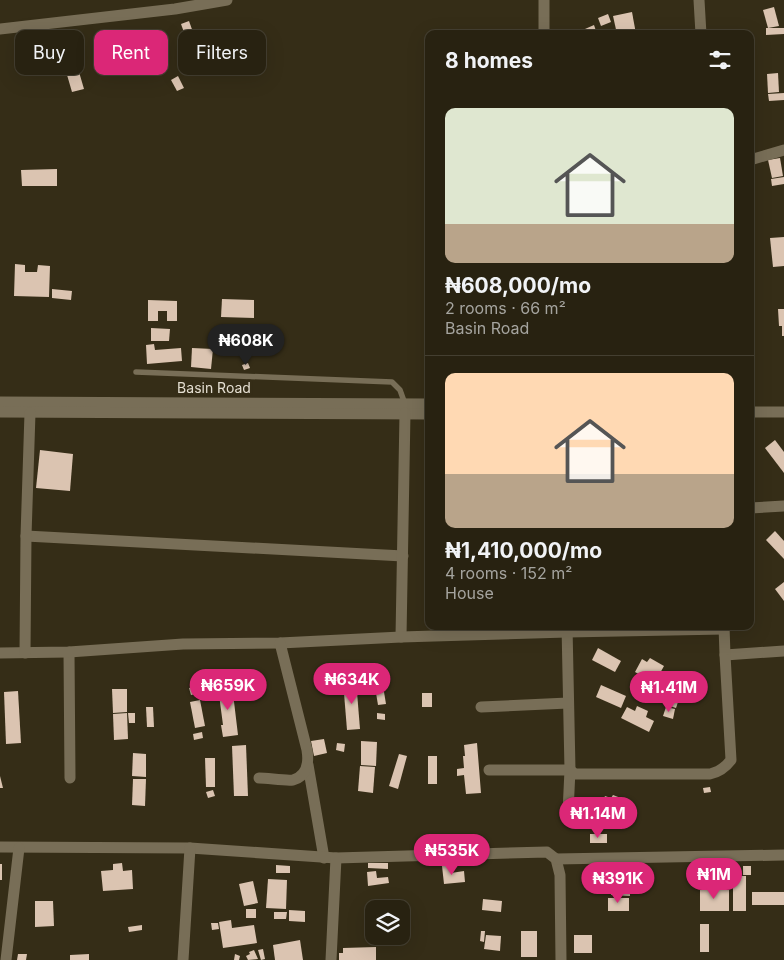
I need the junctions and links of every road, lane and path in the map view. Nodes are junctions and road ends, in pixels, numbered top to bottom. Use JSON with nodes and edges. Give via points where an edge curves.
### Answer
{"nodes":[{"id":1,"x":227,"y":0,"type":"edge"},
{"id":2,"x":544,"y":0,"type":"edge"},
{"id":3,"x":699,"y":0,"type":"edge"},
{"id":4,"x":0,"y":29,"type":"edge"},
{"id":5,"x":544,"y":30,"type":"edge"},
{"id":6,"x":701,"y":30,"type":"edge"},
{"id":7,"x":784,"y":150,"type":"edge"},
{"id":8,"x":754,"y":159,"type":"edge"},
{"id":9,"x":136,"y":372,"type":"dead end"},
{"id":10,"x":0,"y":402,"type":"edge"},
{"id":11,"x":425,"y":405,"type":"edge"},
{"id":12,"x":263,"y":408,"type":"junction"},
{"id":13,"x":405,"y":409,"type":"junction"},
{"id":14,"x":0,"y":412,"type":"edge"},
{"id":15,"x":30,"y":412,"type":"junction"},
{"id":16,"x":754,"y":412,"type":"edge"},
{"id":17,"x":784,"y":412,"type":"edge"},
{"id":18,"x":425,"y":413,"type":"edge"},
{"id":19,"x":784,"y":506,"type":"edge"},
{"id":20,"x":754,"y":508,"type":"edge"},
{"id":21,"x":26,"y":536,"type":"junction"},
{"id":22,"x":403,"y":556,"type":"junction"},
{"id":23,"x":546,"y":630,"type":"edge"},
{"id":24,"x":567,"y":630,"type":"edge"},
{"id":25,"x":724,"y":630,"type":"edge"},
{"id":26,"x":402,"y":637,"type":"junction"},
{"id":27,"x":280,"y":643,"type":"junction"},
{"id":28,"x":784,"y":651,"type":"edge"},
{"id":29,"x":25,"y":652,"type":"junction"},
{"id":30,"x":69,"y":652,"type":"junction"},
{"id":31,"x":0,"y":653,"type":"edge"},
{"id":32,"x":725,"y":655,"type":"junction"},
{"id":33,"x":568,"y":703,"type":"junction"},
{"id":34,"x":482,"y":707,"type":"dead end"},
{"id":35,"x":308,"y":765,"type":"junction"},
{"id":36,"x":489,"y":770,"type":"dead end"},
{"id":37,"x":570,"y":770,"type":"junction"},
{"id":38,"x":70,"y":778,"type":"dead end"},
{"id":39,"x":259,"y":778,"type":"dead end"},
{"id":40,"x":568,"y":812,"type":"dead end"},
{"id":41,"x":0,"y":846,"type":"edge"},
{"id":42,"x":19,"y":848,"type":"junction"},
{"id":43,"x":190,"y":848,"type":"junction"},
{"id":44,"x":784,"y":855,"type":"edge"},
{"id":45,"x":330,"y":858,"type":"junction"},
{"id":46,"x":556,"y":859,"type":"junction"},
{"id":47,"x":6,"y":960,"type":"edge"},
{"id":48,"x":183,"y":960,"type":"edge"},
{"id":49,"x":331,"y":960,"type":"edge"},
{"id":50,"x":561,"y":960,"type":"edge"}],
"edges":[{"from":1,"to":4,"type":"street"},
{"from":2,"to":5,"type":"street"},
{"from":3,"to":6,"type":"street"},
{"from":7,"to":8,"type":"street"},
{"from":9,"to":13,"type":"lane","via":[[392,382],[400,390]]},
{"from":10,"to":12,"type":"street","name":"Basin Road"},
{"from":11,"to":13,"type":"street","name":"Basin Road"},
{"from":12,"to":13,"type":"street","name":"Basin Road"},
{"from":12,"to":15,"type":"street","name":"Basin Road"},
{"from":13,"to":18,"type":"street","name":"Basin Road"},
{"from":13,"to":22,"type":"street"},
{"from":14,"to":15,"type":"street","name":"Basin Road"},
{"from":15,"to":21,"type":"street"},
{"from":16,"to":17,"type":"street"},
{"from":19,"to":20,"type":"street"},
{"from":21,"to":22,"type":"street"},
{"from":21,"to":29,"type":"street"},
{"from":22,"to":26,"type":"street"},
{"from":23,"to":26,"type":"street"},
{"from":24,"to":33,"type":"street"},
{"from":25,"to":32,"type":"street"},
{"from":26,"to":27,"type":"street"},
{"from":27,"to":30,"type":"street","via":[[183,644]]},
{"from":27,"to":35,"type":"street"},
{"from":28,"to":32,"type":"street"},
{"from":29,"to":30,"type":"street"},
{"from":29,"to":31,"type":"street"},
{"from":30,"to":38,"type":"street"},
{"from":32,"to":37,"type":"street","via":[[730,760],[727,766],[710,774],[575,774]]},
{"from":33,"to":34,"type":"street"},
{"from":33,"to":37,"type":"street"},
{"from":35,"to":39,"type":"street","via":[[299,777],[292,780]]},
{"from":35,"to":45,"type":"street"},
{"from":36,"to":37,"type":"street"},
{"from":37,"to":40,"type":"street"},
{"from":41,"to":42,"type":"street"},
{"from":42,"to":43,"type":"street"},
{"from":42,"to":47,"type":"street"},
{"from":43,"to":45,"type":"street"},
{"from":43,"to":48,"type":"street"},
{"from":44,"to":46,"type":"street"},
{"from":45,"to":46,"type":"street","via":[[546,852]]},
{"from":45,"to":49,"type":"street"},
{"from":46,"to":50,"type":"street","via":[[560,875]]}]}
